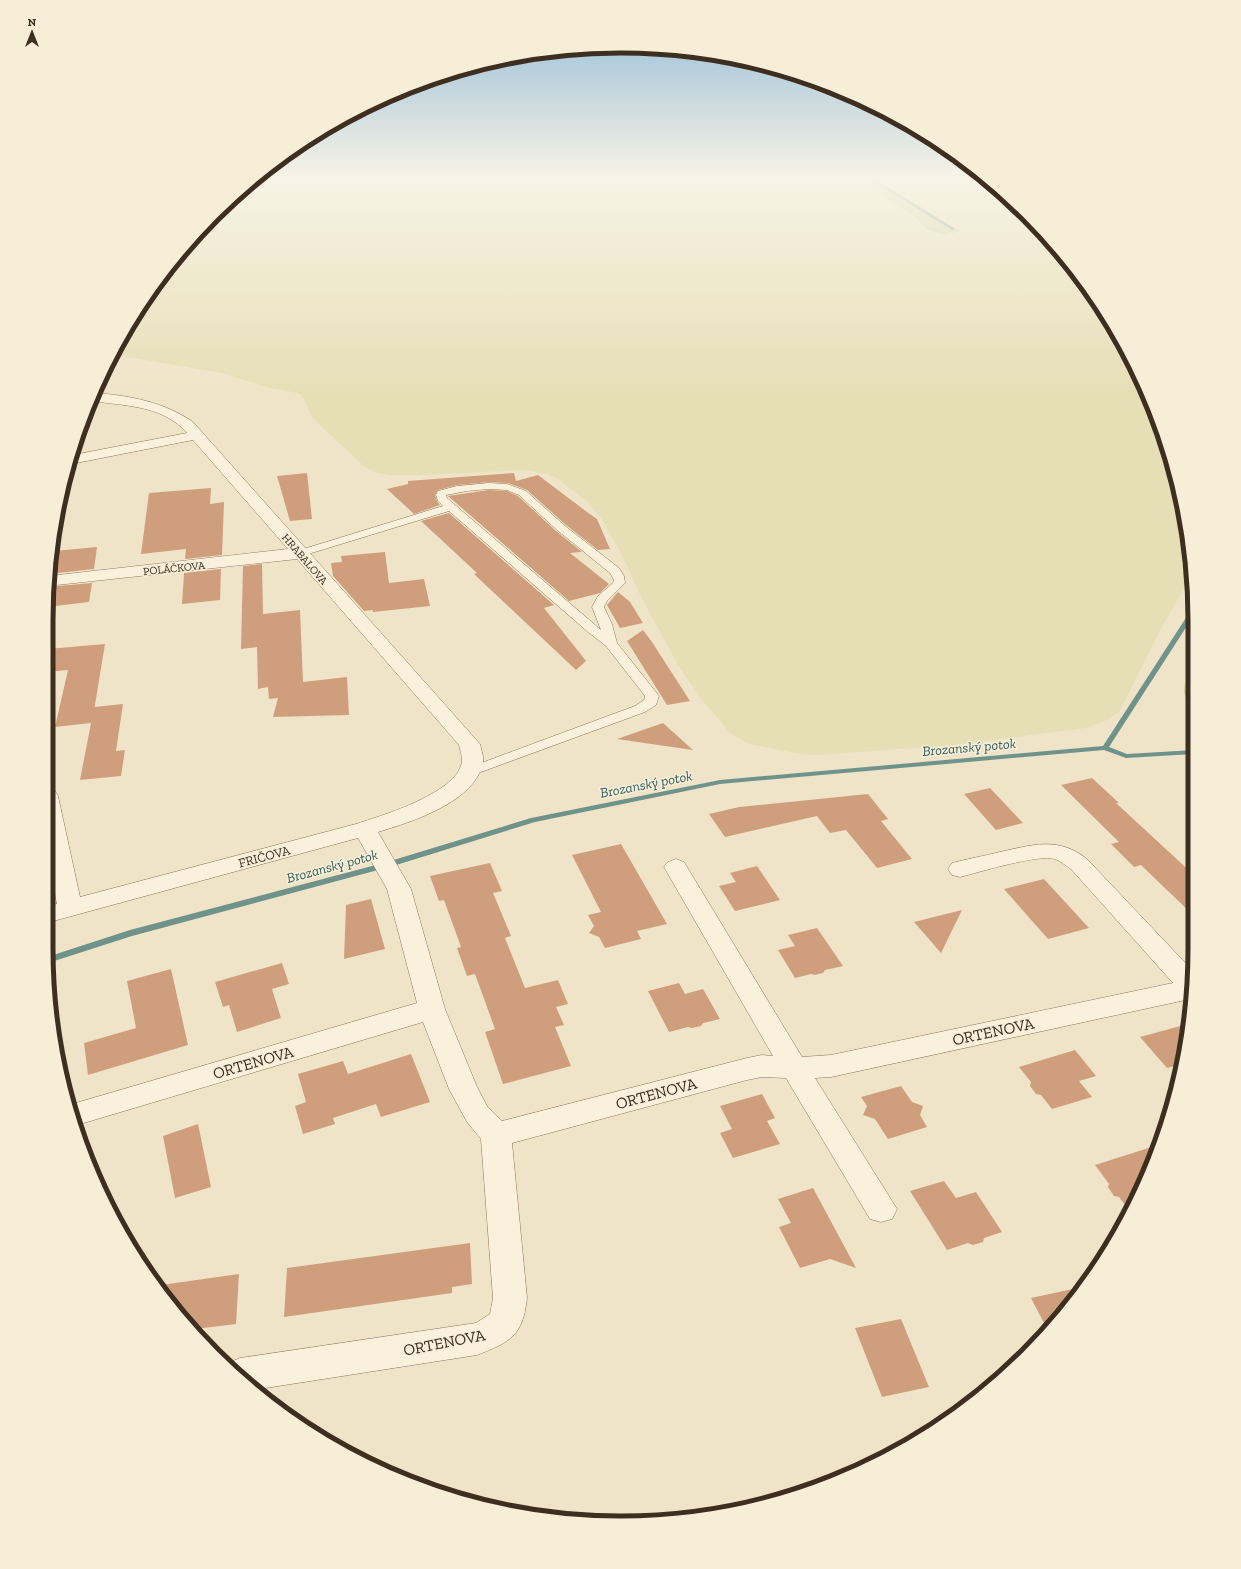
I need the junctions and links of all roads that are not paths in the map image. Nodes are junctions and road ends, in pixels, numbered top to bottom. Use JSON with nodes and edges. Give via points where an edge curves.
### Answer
{"nodes":[{"id":1,"x":99,"y":398,"type":"edge"},
{"id":2,"x":196,"y":435,"type":"junction"},
{"id":3,"x":77,"y":459,"type":"edge"},
{"id":4,"x":451,"y":507,"type":"junction"},
{"id":5,"x":301,"y":554,"type":"junction"},
{"id":6,"x":54,"y":580,"type":"edge"},
{"id":7,"x":611,"y":643,"type":"junction"},
{"id":8,"x":470,"y":772,"type":"junction"},
{"id":9,"x":53,"y":829,"type":"edge"},
{"id":10,"x":364,"y":829,"type":"junction"},
{"id":11,"x":676,"y":867,"type":"dead end"},
{"id":12,"x":960,"y":869,"type":"dead end"},
{"id":13,"x":70,"y":909,"type":"junction"},
{"id":14,"x":53,"y":913,"type":"edge"},
{"id":15,"x":1187,"y":983,"type":"edge"},
{"id":16,"x":1187,"y":988,"type":"edge"},
{"id":17,"x":432,"y":1009,"type":"junction"},
{"id":18,"x":794,"y":1068,"type":"junction"},
{"id":19,"x":78,"y":1114,"type":"edge"},
{"id":20,"x":496,"y":1135,"type":"junction"},
{"id":21,"x":881,"y":1209,"type":"dead end"},
{"id":22,"x":245,"y":1374,"type":"edge"}],
"edges":[{"from":1,"to":2,"type":"street","name":"HRABALOVA","via":[[131,402],[161,410],[180,419]]},
{"from":2,"to":3,"type":"street"},
{"from":2,"to":5,"type":"street","name":"HRABALOVA"},
{"from":4,"to":5,"type":"lane"},
{"from":4,"to":7,"type":"lane"},
{"from":4,"to":7,"type":"lane","via":[[442,499],[442,493],[495,487],[516,489],[610,566],[620,579],[619,583],[602,597],[598,607]]},
{"from":5,"to":6,"type":"street","name":"POLÁČKOVA"},
{"from":5,"to":8,"type":"street","name":"HRABALOVA","via":[[470,744],[474,756]]},
{"from":7,"to":8,"type":"lane","via":[[650,693],[651,702],[640,709]]},
{"from":8,"to":10,"type":"street","name":"FRIČOVA","via":[[456,788],[433,804]]},
{"from":9,"to":13,"type":"street"},
{"from":10,"to":13,"type":"street","name":"FRIČOVA"},
{"from":10,"to":17,"type":"street","via":[[399,889]]},
{"from":11,"to":18,"type":"street"},
{"from":12,"to":15,"type":"street","name":"ORTENOVA","via":[[1036,851],[1049,850],[1070,856]]},
{"from":13,"to":14,"type":"street","name":"FRIČOVA"},
{"from":16,"to":18,"type":"street","name":"ORTENOVA","via":[[831,1066]]},
{"from":17,"to":19,"type":"street","name":"ORTENOVA"},
{"from":17,"to":20,"type":"street","via":[[463,1089],[477,1114]]},
{"from":18,"to":20,"type":"street","name":"ORTENOVA","via":[[762,1066],[747,1069]]},
{"from":18,"to":21,"type":"street"},
{"from":20,"to":22,"type":"street","name":"ORTENOVA","via":[[510,1298],[509,1313],[503,1326],[492,1334],[477,1339]]}]}
